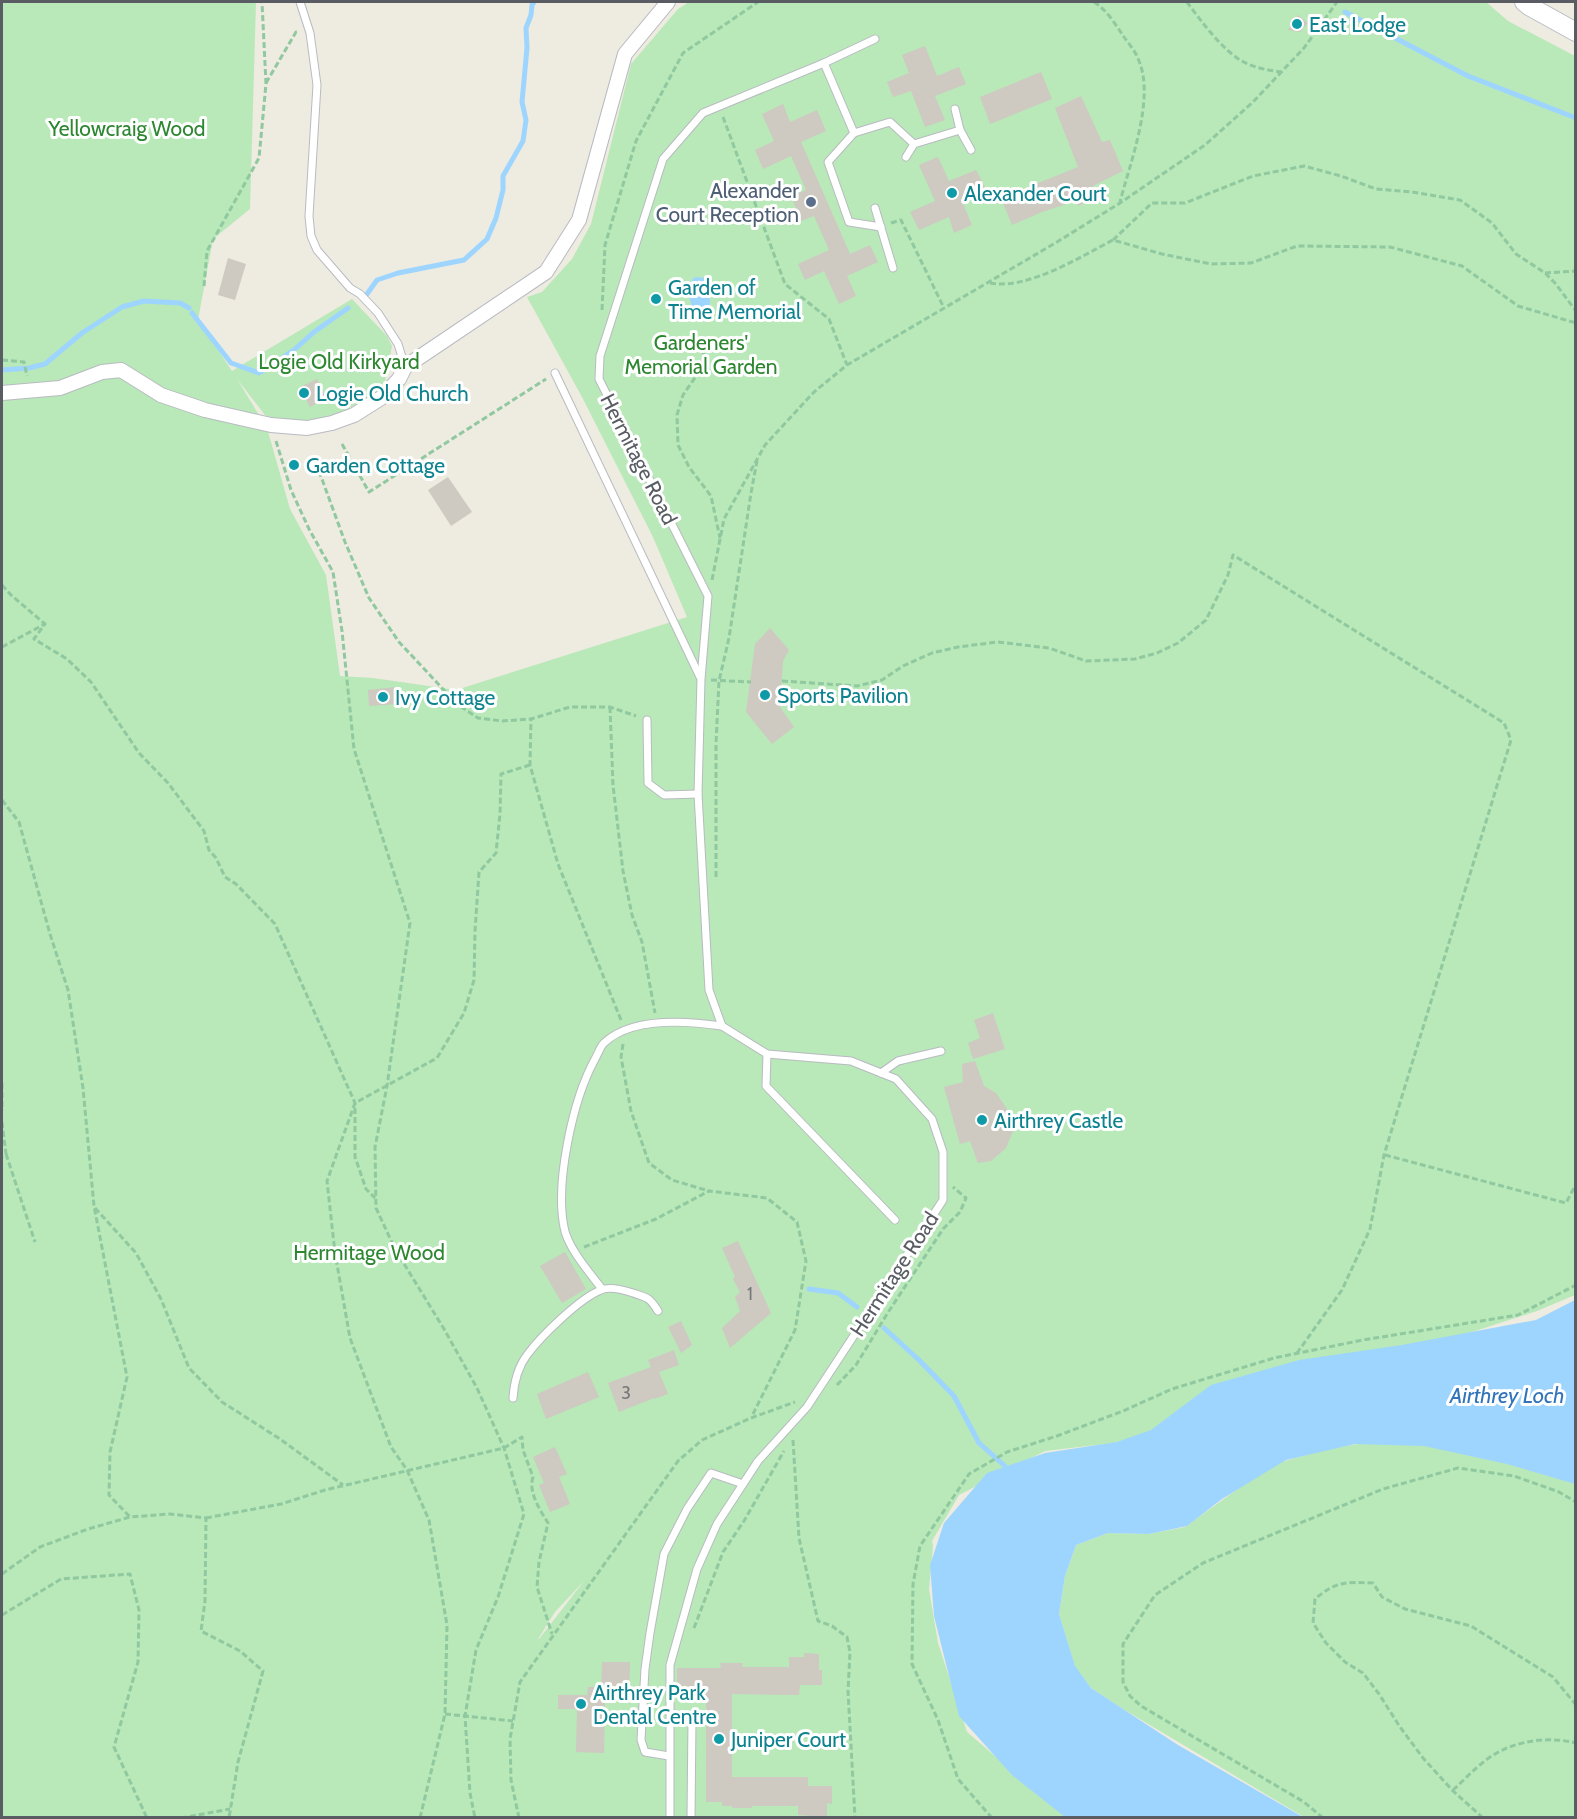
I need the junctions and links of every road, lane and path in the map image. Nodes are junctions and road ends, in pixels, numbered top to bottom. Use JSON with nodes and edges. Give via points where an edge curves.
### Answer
{"nodes":[{"id":1,"x":262,"y":2,"type":"edge"},
{"id":2,"x":300,"y":2,"type":"edge"},
{"id":3,"x":668,"y":2,"type":"edge"},
{"id":4,"x":758,"y":2,"type":"edge"},
{"id":5,"x":1094,"y":2,"type":"edge"},
{"id":6,"x":1187,"y":2,"type":"edge"},
{"id":7,"x":1337,"y":2,"type":"edge"},
{"id":8,"x":1524,"y":2,"type":"edge"},
{"id":9,"x":1575,"y":32,"type":"edge"},
{"id":10,"x":310,"y":33,"type":"junction"},
{"id":11,"x":875,"y":39,"type":"dead end"},
{"id":12,"x":824,"y":63,"type":"junction"},
{"id":13,"x":1281,"y":72,"type":"junction"},
{"id":14,"x":266,"y":84,"type":"junction"},
{"id":15,"x":719,"y":106,"type":"junction"},
{"id":16,"x":955,"y":109,"type":"dead end"},
{"id":17,"x":960,"y":130,"type":"junction"},
{"id":18,"x":854,"y":133,"type":"junction"},
{"id":19,"x":914,"y":144,"type":"junction"},
{"id":20,"x":971,"y":150,"type":"dead end"},
{"id":21,"x":906,"y":158,"type":"dead end"},
{"id":22,"x":1120,"y":204,"type":"junction"},
{"id":23,"x":875,"y":208,"type":"dead end"},
{"id":24,"x":881,"y":227,"type":"junction"},
{"id":25,"x":1113,"y":240,"type":"junction"},
{"id":26,"x":893,"y":268,"type":"dead end"},
{"id":27,"x":1575,"y":271,"type":"edge"},
{"id":28,"x":1545,"y":273,"type":"junction"},
{"id":29,"x":988,"y":282,"type":"junction"},
{"id":30,"x":204,"y":286,"type":"dead end"},
{"id":31,"x":944,"y":308,"type":"junction"},
{"id":32,"x":1575,"y":311,"type":"edge"},
{"id":33,"x":602,"y":312,"type":"dead end"},
{"id":34,"x":1575,"y":323,"type":"edge"},
{"id":35,"x":705,"y":344,"type":"dead end"},
{"id":36,"x":2,"y":360,"type":"edge"},
{"id":37,"x":847,"y":364,"type":"junction"},
{"id":38,"x":405,"y":367,"type":"junction"},
{"id":39,"x":555,"y":373,"type":"joint"},
{"id":40,"x":27,"y":378,"type":"dead end"},
{"id":41,"x":2,"y":393,"type":"edge"},
{"id":42,"x":271,"y":425,"type":"junction"},
{"id":43,"x":342,"y":444,"type":"dead end"},
{"id":44,"x":758,"y":458,"type":"junction"},
{"id":45,"x":318,"y":471,"type":"dead end"},
{"id":46,"x":720,"y":540,"type":"junction"},
{"id":47,"x":2,"y":585,"type":"edge"},
{"id":48,"x":708,"y":596,"type":"junction"},
{"id":49,"x":45,"y":624,"type":"junction"},
{"id":50,"x":2,"y":647,"type":"edge"},
{"id":51,"x":701,"y":679,"type":"junction"},
{"id":52,"x":719,"y":681,"type":"junction"},
{"id":53,"x":782,"y":681,"type":"dead end"},
{"id":54,"x":751,"y":682,"type":"dead end"},
{"id":55,"x":610,"y":707,"type":"junction"},
{"id":56,"x":531,"y":719,"type":"junction"},
{"id":57,"x":646,"y":720,"type":"joint"},
{"id":58,"x":530,"y":765,"type":"junction"},
{"id":59,"x":698,"y":794,"type":"junction"},
{"id":60,"x":2,"y":800,"type":"edge"},
{"id":61,"x":716,"y":878,"type":"dead end"},
{"id":62,"x":656,"y":1023,"type":"junction"},
{"id":63,"x":722,"y":1026,"type":"junction"},
{"id":64,"x":625,"y":1030,"type":"junction"},
{"id":65,"x":941,"y":1051,"type":"dead end"},
{"id":66,"x":767,"y":1054,"type":"junction"},
{"id":67,"x":881,"y":1073,"type":"junction"},
{"id":68,"x":2,"y":1083,"type":"edge"},
{"id":69,"x":387,"y":1086,"type":"junction"},
{"id":70,"x":355,"y":1102,"type":"junction"},
{"id":71,"x":2,"y":1111,"type":"edge"},
{"id":72,"x":2,"y":1122,"type":"edge"},
{"id":73,"x":6,"y":1154,"type":"junction"},
{"id":74,"x":1384,"y":1155,"type":"junction"},
{"id":75,"x":2,"y":1157,"type":"edge"},
{"id":76,"x":1575,"y":1184,"type":"edge"},
{"id":77,"x":943,"y":1185,"type":"junction"},
{"id":78,"x":709,"y":1191,"type":"junction"},
{"id":79,"x":376,"y":1199,"type":"junction"},
{"id":80,"x":94,"y":1206,"type":"junction"},
{"id":81,"x":895,"y":1220,"type":"dead end"},
{"id":82,"x":35,"y":1242,"type":"dead end"},
{"id":83,"x":574,"y":1250,"type":"junction"},
{"id":84,"x":1575,"y":1285,"type":"edge"},
{"id":85,"x":602,"y":1289,"type":"junction"},
{"id":86,"x":658,"y":1311,"type":"dead end"},
{"id":87,"x":1297,"y":1353,"type":"junction"},
{"id":88,"x":833,"y":1389,"type":"dead end"},
{"id":89,"x":815,"y":1395,"type":"junction"},
{"id":90,"x":513,"y":1398,"type":"dead end"},
{"id":91,"x":751,"y":1418,"type":"junction"},
{"id":92,"x":504,"y":1448,"type":"junction"},
{"id":93,"x":407,"y":1470,"type":"junction"},
{"id":94,"x":743,"y":1484,"type":"junction"},
{"id":95,"x":343,"y":1485,"type":"junction"},
{"id":96,"x":1575,"y":1502,"type":"edge"},
{"id":97,"x":130,"y":1517,"type":"junction"},
{"id":98,"x":206,"y":1518,"type":"junction"},
{"id":99,"x":2,"y":1574,"type":"edge"},
{"id":100,"x":2,"y":1615,"type":"edge"},
{"id":101,"x":693,"y":1631,"type":"dead end"},
{"id":102,"x":553,"y":1636,"type":"junction"},
{"id":103,"x":1575,"y":1705,"type":"edge"},
{"id":104,"x":670,"y":1713,"type":"junction"},
{"id":105,"x":445,"y":1714,"type":"junction"},
{"id":106,"x":465,"y":1716,"type":"junction"},
{"id":107,"x":513,"y":1721,"type":"junction"},
{"id":108,"x":1575,"y":1743,"type":"edge"},
{"id":109,"x":669,"y":1756,"type":"junction"},
{"id":110,"x":1453,"y":1791,"type":"junction"},
{"id":111,"x":230,"y":1809,"type":"junction"},
{"id":112,"x":147,"y":1818,"type":"edge"},
{"id":113,"x":181,"y":1818,"type":"edge"},
{"id":114,"x":229,"y":1818,"type":"edge"},
{"id":115,"x":420,"y":1818,"type":"edge"},
{"id":116,"x":475,"y":1818,"type":"edge"},
{"id":117,"x":519,"y":1818,"type":"edge"},
{"id":118,"x":670,"y":1818,"type":"edge"},
{"id":119,"x":691,"y":1818,"type":"edge"},
{"id":120,"x":855,"y":1818,"type":"edge"},
{"id":121,"x":992,"y":1818,"type":"edge"},
{"id":122,"x":1323,"y":1818,"type":"edge"},
{"id":123,"x":1483,"y":1818,"type":"edge"}],
"edges":[{"from":1,"to":14,"type":"path"},
{"from":2,"to":10,"type":"lane"},
{"from":3,"to":38,"type":"street","via":[[625,54],[579,220],[546,272]]},
{"from":4,"to":33,"type":"path","via":[[683,53],[636,141],[605,245]]},
{"from":5,"to":22,"type":"path","via":[[1139,60],[1145,85],[1143,115]]},
{"from":6,"to":13,"type":"path","via":[[1236,58]]},
{"from":7,"to":13,"type":"path"},
{"from":8,"to":9,"type":"main road"},
{"from":10,"to":14,"type":"path","via":[[296,32]]},
{"from":10,"to":38,"type":"lane","via":[[317,85],[311,236],[317,250],[350,288],[378,313],[398,344]]},
{"from":11,"to":12,"type":"lane","name":"Hermitage Road"},
{"from":12,"to":15,"type":"lane","name":"Hermitage Road"},
{"from":12,"to":18,"type":"lane"},
{"from":13,"to":22,"type":"path","via":[[1205,144]]},
{"from":14,"to":30,"type":"path","via":[[259,158],[207,251]]},
{"from":15,"to":37,"type":"path","via":[[785,284],[829,319]]},
{"from":15,"to":48,"type":"lane","name":"Hermitage Road","via":[[703,112],[663,159],[600,356],[599,379]]},
{"from":16,"to":17,"type":"lane"},
{"from":17,"to":19,"type":"lane"},
{"from":17,"to":20,"type":"lane"},
{"from":18,"to":19,"type":"lane","via":[[890,122]]},
{"from":18,"to":24,"type":"lane","via":[[828,162],[849,222]]},
{"from":19,"to":21,"type":"lane"},
{"from":22,"to":29,"type":"path"},
{"from":23,"to":24,"type":"lane"},
{"from":24,"to":26,"type":"lane"},
{"from":24,"to":31,"type":"path","via":[[901,219]]},
{"from":25,"to":28,"type":"path","via":[[1152,202],[1185,203],[1253,177],[1304,166],[1376,189],[1460,200],[1492,223],[1516,254]]},
{"from":25,"to":29,"type":"path","via":[[1045,274],[1002,285]]},
{"from":25,"to":34,"type":"path","via":[[1211,264],[1251,263],[1297,246],[1390,247],[1462,266],[1518,306]]},
{"from":27,"to":28,"type":"path"},
{"from":28,"to":32,"type":"path"},
{"from":29,"to":31,"type":"path"},
{"from":31,"to":37,"type":"path"},
{"from":35,"to":46,"type":"path","via":[[700,369],[683,395],[677,415],[678,445],[711,495]]},
{"from":36,"to":40,"type":"path","via":[[24,362]]},
{"from":37,"to":44,"type":"path","via":[[814,392],[765,445]]},
{"from":38,"to":42,"type":"street","via":[[381,398],[354,415],[307,428]]},
{"from":39,"to":43,"type":"path","via":[[369,492]]},
{"from":39,"to":51,"type":"lane"},
{"from":41,"to":42,"type":"street","via":[[60,388],[102,372],[121,370],[161,395]]},
{"from":42,"to":69,"type":"path","via":[[291,490],[333,572],[354,749],[410,923]]},
{"from":44,"to":46,"type":"path","via":[[724,519]]},
{"from":44,"to":52,"type":"path"},
{"from":45,"to":56,"type":"path","via":[[369,598],[399,642],[457,704],[477,718]]},
{"from":46,"to":48,"type":"path"},
{"from":47,"to":49,"type":"path"},
{"from":48,"to":51,"type":"lane"},
{"from":49,"to":50,"type":"path"},
{"from":49,"to":70,"type":"path","via":[[34,639],[67,658],[91,682],[139,753],[168,783],[204,831],[209,850],[225,877],[275,924]]},
{"from":51,"to":52,"type":"path"},
{"from":51,"to":59,"type":"lane"},
{"from":52,"to":54,"type":"path"},
{"from":52,"to":61,"type":"path"},
{"from":53,"to":74,"type":"path","via":[[857,686],[882,680],[932,653],[998,642],[1049,648],[1086,661],[1135,659],[1157,653],[1178,643],[1206,620],[1228,575],[1233,555],[1504,723],[1511,740]]},
{"from":55,"to":56,"type":"path","via":[[570,707]]},
{"from":55,"to":57,"type":"path"},
{"from":55,"to":62,"type":"path","via":[[622,871],[642,942]]},
{"from":56,"to":58,"type":"path"},
{"from":57,"to":59,"type":"lane","via":[[648,783],[664,795]]},
{"from":58,"to":64,"type":"path","via":[[558,864]]},
{"from":58,"to":69,"type":"path","via":[[501,774],[496,853],[479,872],[474,980],[464,1013],[437,1058]]},
{"from":59,"to":63,"type":"lane","via":[[709,990]]},
{"from":60,"to":80,"type":"path","via":[[19,822],[68,990],[83,1088]]},
{"from":62,"to":63,"type":"lane"},
{"from":62,"to":64,"type":"lane"},
{"from":63,"to":66,"type":"lane","name":"Hermitage Road"},
{"from":64,"to":78,"type":"path","via":[[621,1057],[631,1111],[649,1163],[672,1180]]},
{"from":64,"to":83,"type":"lane","via":[[603,1043],[590,1069],[566,1150],[561,1194],[564,1229]]},
{"from":65,"to":67,"type":"lane","via":[[898,1061]]},
{"from":66,"to":67,"type":"lane","name":"Hermitage Road","via":[[851,1060]]},
{"from":66,"to":81,"type":"lane","via":[[766,1086]]},
{"from":67,"to":77,"type":"lane","name":"Hermitage Road","via":[[896,1079],[932,1119],[943,1152]]},
{"from":68,"to":71,"type":"path"},
{"from":69,"to":70,"type":"path"},
{"from":69,"to":79,"type":"path","via":[[375,1147]]},
{"from":70,"to":79,"type":"path","via":[[355,1157],[366,1189]]},
{"from":70,"to":93,"type":"path","via":[[327,1181],[335,1253],[350,1338],[391,1447]]},
{"from":72,"to":73,"type":"path"},
{"from":73,"to":75,"type":"path"},
{"from":73,"to":82,"type":"path"},
{"from":74,"to":76,"type":"path","via":[[1566,1203]]},
{"from":74,"to":87,"type":"path","via":[[1370,1229],[1342,1290]]},
{"from":77,"to":88,"type":"path","via":[[966,1197],[960,1212],[943,1229],[856,1365]]},
{"from":77,"to":89,"type":"lane","name":"Hermitage Road","via":[[943,1200]]},
{"from":78,"to":83,"type":"path","via":[[656,1219]]},
{"from":78,"to":91,"type":"path","via":[[767,1198],[797,1222],[806,1261],[795,1330]]},
{"from":79,"to":92,"type":"path","via":[[376,1208],[395,1249],[477,1388]]},
{"from":80,"to":95,"type":"path","via":[[136,1253],[161,1299],[189,1368],[222,1402]]},
{"from":80,"to":97,"type":"path","via":[[127,1377],[110,1452],[109,1495]]},
{"from":83,"to":85,"type":"lane"},
{"from":84,"to":87,"type":"path","via":[[1518,1315]]},
{"from":85,"to":86,"type":"lane","via":[[621,1289],[651,1299]]},
{"from":85,"to":90,"type":"lane","via":[[554,1324],[527,1355],[515,1382]]},
{"from":87,"to":121,"type":"path","via":[[1172,1389],[1006,1453],[969,1474],[920,1546],[914,1584],[912,1664],[938,1720],[958,1779]]},
{"from":89,"to":91,"type":"path"},
{"from":89,"to":94,"type":"lane","name":"Hermitage Road"},
{"from":91,"to":102,"type":"path","via":[[702,1440],[678,1461]]},
{"from":92,"to":93,"type":"path"},
{"from":92,"to":102,"type":"path","via":[[522,1437],[534,1477],[531,1484],[537,1505],[548,1523],[538,1562],[537,1587]]},
{"from":92,"to":106,"type":"path","via":[[524,1514],[498,1597],[476,1650]]},
{"from":93,"to":95,"type":"path"},
{"from":93,"to":105,"type":"path","via":[[429,1520],[447,1625]]},
{"from":94,"to":104,"type":"lane","name":"Hermitage Road","via":[[717,1524],[697,1569],[670,1665]]},
{"from":94,"to":109,"type":"lane","via":[[711,1473],[664,1554],[646,1660],[641,1740],[645,1752]]},
{"from":95,"to":98,"type":"path","via":[[281,1504]]},
{"from":96,"to":122,"type":"path","via":[[1514,1476],[1458,1468],[1383,1489],[1203,1563],[1155,1595],[1123,1644],[1123,1682],[1130,1696],[1304,1802]]},
{"from":97,"to":98,"type":"path","via":[[170,1514]]},
{"from":97,"to":99,"type":"path","via":[[40,1547]]},
{"from":98,"to":111,"type":"path","via":[[201,1631],[240,1651],[262,1671]]},
{"from":100,"to":112,"type":"path","via":[[62,1579],[130,1574],[139,1610],[138,1662],[114,1747]]},
{"from":101,"to":120,"type":"path","via":[[723,1552],[792,1436],[799,1538],[819,1621],[847,1637],[850,1652],[848,1691]]},
{"from":102,"to":107,"type":"path","via":[[520,1682]]},
{"from":103,"to":110,"type":"path","via":[[1553,1677],[1471,1626],[1406,1609],[1382,1597],[1372,1583],[1350,1582],[1329,1587],[1315,1599],[1313,1623],[1326,1643],[1363,1673],[1423,1758]]},
{"from":104,"to":109,"type":"lane","name":"Hermitage Road"},
{"from":104,"to":119,"type":"lane","via":[[692,1719]]},
{"from":105,"to":106,"type":"path"},
{"from":105,"to":115,"type":"path"},
{"from":106,"to":107,"type":"path"},
{"from":106,"to":116,"type":"path"},
{"from":107,"to":117,"type":"path","via":[[511,1780]]},
{"from":108,"to":110,"type":"path","via":[[1527,1741],[1481,1763]]},
{"from":109,"to":118,"type":"lane","name":"Hermitage Road"},
{"from":110,"to":123,"type":"path"},
{"from":111,"to":113,"type":"path"},
{"from":111,"to":114,"type":"path"}]}
